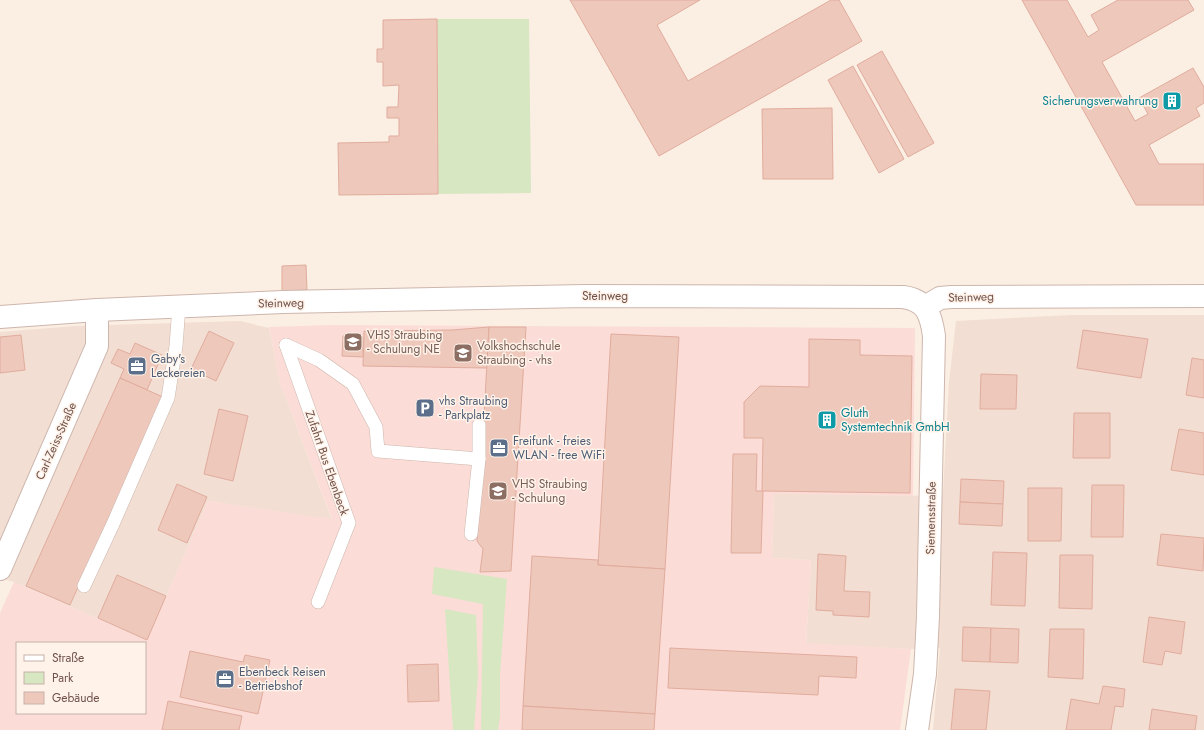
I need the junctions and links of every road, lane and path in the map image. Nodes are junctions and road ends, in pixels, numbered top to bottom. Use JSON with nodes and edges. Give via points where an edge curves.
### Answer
{"nodes":[{"id":1,"x":1204,"y":296,"type":"edge"},
{"id":2,"x":179,"y":306,"type":"junction"},
{"id":3,"x":925,"y":307,"type":"junction"},
{"id":4,"x":97,"y":310,"type":"junction"},
{"id":5,"x":0,"y":317,"type":"edge"},
{"id":6,"x":479,"y":425,"type":"dead end"},
{"id":7,"x":479,"y":460,"type":"junction"},
{"id":8,"x":471,"y":534,"type":"dead end"},
{"id":9,"x":0,"y":569,"type":"edge"},
{"id":10,"x":84,"y":586,"type":"dead end"},
{"id":11,"x":318,"y":602,"type":"dead end"},
{"id":12,"x":917,"y":730,"type":"edge"}],
"edges":[{"from":1,"to":3,"type":"street","name":"Steinweg","via":[[952,297],[940,298]]},
{"from":2,"to":3,"type":"street","name":"Steinweg","via":[[577,296],[740,296],[902,297],[918,300]]},
{"from":2,"to":4,"type":"street","name":"Steinweg"},
{"from":2,"to":10,"type":"lane","via":[[168,398]]},
{"from":3,"to":12,"type":"street","name":"Siemensstraße","via":[[932,322],[934,352],[928,616],[925,674]]},
{"from":4,"to":5,"type":"street","name":"Steinweg"},
{"from":4,"to":9,"type":"street","name":"Carl-Zeiss-Straße","via":[[97,346]]},
{"from":6,"to":7,"type":"lane"},
{"from":7,"to":8,"type":"lane"},
{"from":7,"to":11,"type":"lane","name":"Zufahrt Bus Ebenbeck","via":[[378,451],[376,427],[353,384],[319,360],[286,345],[349,523]]}]}
